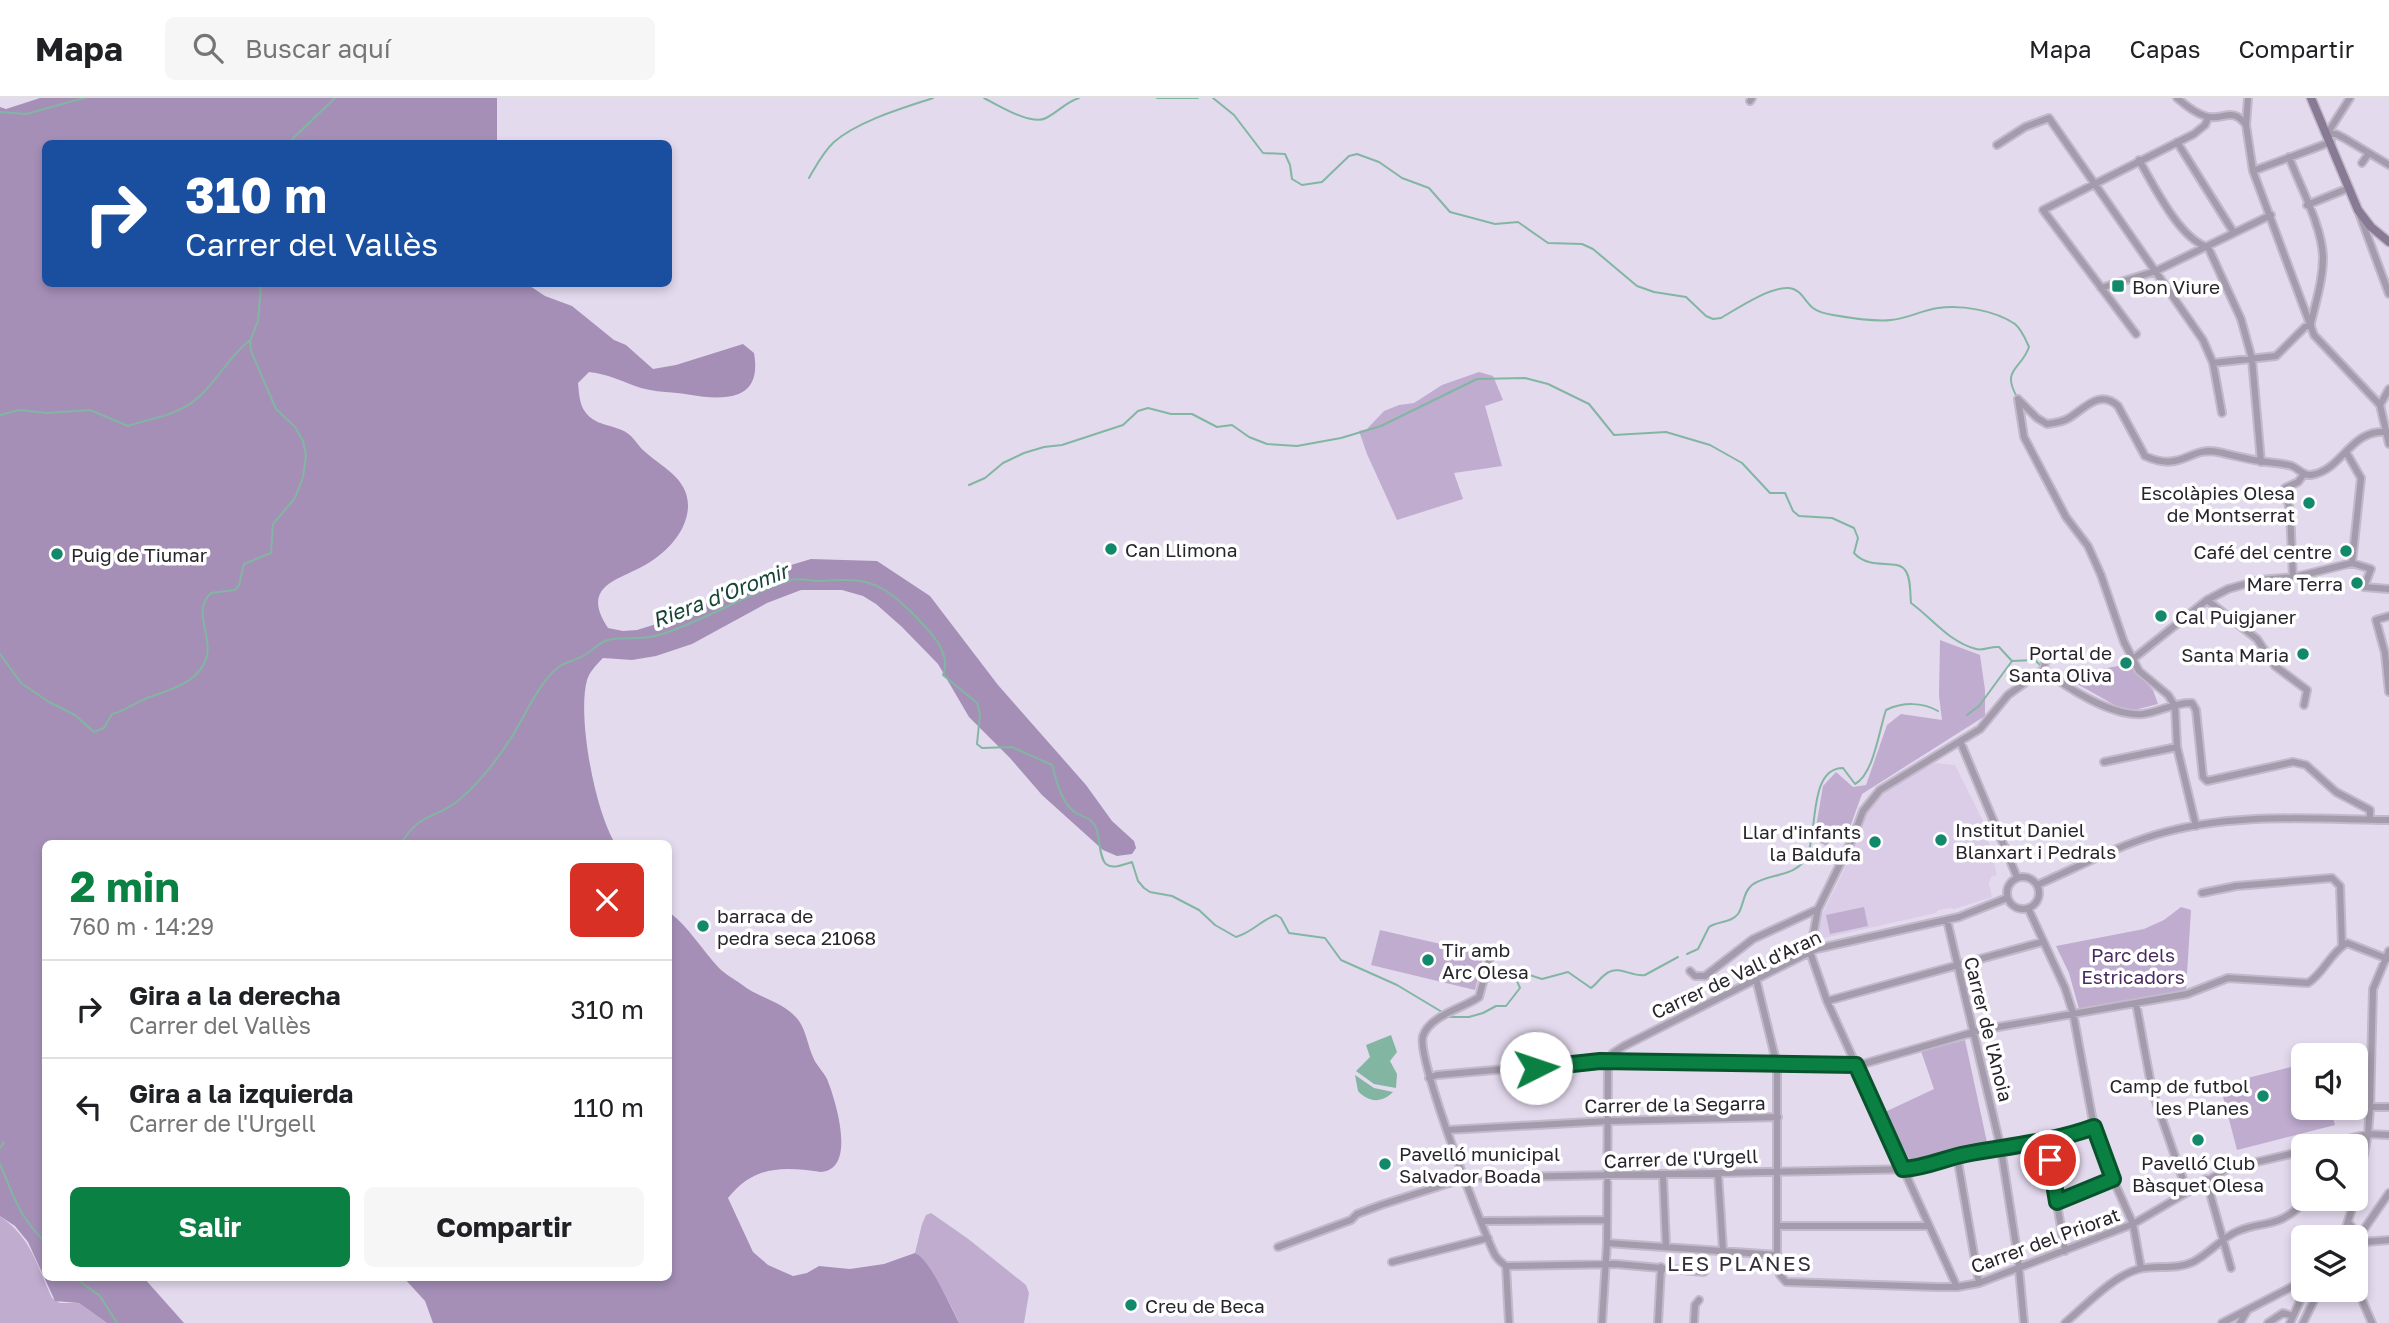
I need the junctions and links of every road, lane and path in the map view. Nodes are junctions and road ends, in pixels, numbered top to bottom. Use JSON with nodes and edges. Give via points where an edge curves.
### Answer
{"nodes":[{"id":1,"x":2177,"y":98,"type":"edge"},
{"id":2,"x":2311,"y":98,"type":"edge"},
{"id":3,"x":2350,"y":98,"type":"edge"},
{"id":4,"x":2248,"y":100,"type":"edge"},
{"id":5,"x":2234,"y":115,"type":"junction"},
{"id":6,"x":2208,"y":118,"type":"junction"},
{"id":7,"x":2246,"y":125,"type":"junction"},
{"id":8,"x":2329,"y":138,"type":"junction"},
{"id":9,"x":2178,"y":142,"type":"junction"},
{"id":10,"x":1997,"y":145,"type":"dead end"},
{"id":11,"x":2368,"y":153,"type":"junction"},
{"id":12,"x":2288,"y":157,"type":"junction"},
{"id":13,"x":2139,"y":160,"type":"junction"},
{"id":14,"x":2362,"y":163,"type":"dead end"},
{"id":15,"x":2389,"y":165,"type":"edge"},
{"id":16,"x":2253,"y":171,"type":"junction"},
{"id":17,"x":2094,"y":184,"type":"junction"},
{"id":18,"x":2349,"y":188,"type":"junction"},
{"id":19,"x":2307,"y":205,"type":"junction"},
{"id":20,"x":2358,"y":210,"type":"junction"},
{"id":21,"x":2271,"y":215,"type":"junction"},
{"id":22,"x":2234,"y":233,"type":"junction"},
{"id":23,"x":2385,"y":239,"type":"edge"},
{"id":24,"x":2208,"y":247,"type":"junction"},
{"id":25,"x":2372,"y":251,"type":"junction"},
{"id":26,"x":2156,"y":271,"type":"junction"},
{"id":27,"x":2388,"y":285,"type":"edge"},
{"id":28,"x":2101,"y":288,"type":"junction"},
{"id":29,"x":2299,"y":291,"type":"junction"},
{"id":30,"x":2318,"y":294,"type":"junction"},
{"id":31,"x":2389,"y":294,"type":"edge"},
{"id":32,"x":2311,"y":325,"type":"junction"},
{"id":33,"x":2136,"y":334,"type":"dead end"},
{"id":34,"x":2252,"y":359,"type":"junction"},
{"id":35,"x":2213,"y":363,"type":"junction"},
{"id":36,"x":2389,"y":389,"type":"edge"},
{"id":37,"x":2380,"y":405,"type":"junction"},
{"id":38,"x":2221,"y":414,"type":"dead end"},
{"id":39,"x":2388,"y":432,"type":"edge"},
{"id":40,"x":2389,"y":444,"type":"edge"},
{"id":41,"x":2346,"y":452,"type":"junction"},
{"id":42,"x":2261,"y":461,"type":"junction"},
{"id":43,"x":2304,"y":474,"type":"junction"},
{"id":44,"x":2352,"y":563,"type":"junction"},
{"id":45,"x":2293,"y":578,"type":"junction"},
{"id":46,"x":2389,"y":589,"type":"edge"},
{"id":47,"x":2207,"y":600,"type":"junction"},
{"id":48,"x":2389,"y":616,"type":"edge"},
{"id":49,"x":2046,"y":653,"type":"dead end"},
{"id":50,"x":2133,"y":659,"type":"junction"},
{"id":51,"x":2044,"y":669,"type":"junction"},
{"id":52,"x":2389,"y":692,"type":"edge"},
{"id":53,"x":2304,"y":705,"type":"dead end"},
{"id":54,"x":2175,"y":706,"type":"junction"},
{"id":55,"x":1960,"y":741,"type":"junction"},
{"id":56,"x":2177,"y":747,"type":"junction"},
{"id":57,"x":2104,"y":762,"type":"dead end"},
{"id":58,"x":2370,"y":819,"type":"junction"},
{"id":59,"x":2389,"y":820,"type":"edge"},
{"id":60,"x":2196,"y":826,"type":"junction"},
{"id":61,"x":2017,"y":877,"type":"junction"},
{"id":62,"x":2037,"y":885,"type":"junction"},
{"id":63,"x":2202,"y":893,"type":"dead end"},
{"id":64,"x":2007,"y":898,"type":"junction"},
{"id":65,"x":2028,"y":908,"type":"junction"},
{"id":66,"x":1818,"y":909,"type":"junction"},
{"id":67,"x":1947,"y":920,"type":"junction"},
{"id":68,"x":2042,"y":942,"type":"junction"},
{"id":69,"x":2342,"y":945,"type":"junction"},
{"id":70,"x":1492,"y":950,"type":"dead end"},
{"id":71,"x":1810,"y":951,"type":"junction"},
{"id":72,"x":2388,"y":955,"type":"edge"},
{"id":73,"x":1957,"y":965,"type":"junction"},
{"id":74,"x":1690,"y":971,"type":"dead end"},
{"id":75,"x":1756,"y":979,"type":"junction"},
{"id":76,"x":1827,"y":1002,"type":"junction"},
{"id":77,"x":2136,"y":1003,"type":"junction"},
{"id":78,"x":2073,"y":1013,"type":"junction"},
{"id":79,"x":1973,"y":1032,"type":"junction"},
{"id":80,"x":1608,"y":1062,"type":"junction"},
{"id":81,"x":1777,"y":1065,"type":"junction"},
{"id":82,"x":1856,"y":1065,"type":"junction"},
{"id":83,"x":1429,"y":1078,"type":"junction"},
{"id":84,"x":2370,"y":1107,"type":"junction"},
{"id":85,"x":2389,"y":1107,"type":"edge"},
{"id":86,"x":1778,"y":1117,"type":"junction"},
{"id":87,"x":1608,"y":1121,"type":"junction"},
{"id":88,"x":2094,"y":1127,"type":"junction"},
{"id":89,"x":1448,"y":1130,"type":"junction"},
{"id":90,"x":2368,"y":1133,"type":"junction"},
{"id":91,"x":2364,"y":1134,"type":"edge"},
{"id":92,"x":2389,"y":1135,"type":"edge"},
{"id":93,"x":2046,"y":1139,"type":"junction"},
{"id":94,"x":2001,"y":1149,"type":"junction"},
{"id":95,"x":2291,"y":1154,"type":"edge"},
{"id":96,"x":1957,"y":1156,"type":"junction"},
{"id":97,"x":1903,"y":1169,"type":"junction"},
{"id":98,"x":1779,"y":1170,"type":"junction"},
{"id":99,"x":1718,"y":1173,"type":"junction"},
{"id":100,"x":1608,"y":1175,"type":"junction"},
{"id":101,"x":1663,"y":1175,"type":"junction"},
{"id":102,"x":1465,"y":1178,"type":"junction"},
{"id":103,"x":2113,"y":1179,"type":"junction"},
{"id":104,"x":2206,"y":1179,"type":"junction"},
{"id":105,"x":2187,"y":1191,"type":"junction"},
{"id":106,"x":2389,"y":1193,"type":"edge"},
{"id":107,"x":2057,"y":1202,"type":"junction"},
{"id":108,"x":2296,"y":1211,"type":"edge"},
{"id":109,"x":2351,"y":1211,"type":"edge"},
{"id":110,"x":1607,"y":1220,"type":"junction"},
{"id":111,"x":1481,"y":1221,"type":"junction"},
{"id":112,"x":2348,"y":1222,"type":"junction"},
{"id":113,"x":2133,"y":1224,"type":"junction"},
{"id":114,"x":2347,"y":1225,"type":"edge"},
{"id":115,"x":2351,"y":1225,"type":"edge"},
{"id":116,"x":2367,"y":1225,"type":"edge"},
{"id":117,"x":1778,"y":1226,"type":"junction"},
{"id":118,"x":1929,"y":1226,"type":"junction"},
{"id":119,"x":1488,"y":1238,"type":"junction"},
{"id":120,"x":2224,"y":1239,"type":"junction"},
{"id":121,"x":2389,"y":1240,"type":"edge"},
{"id":122,"x":2368,"y":1242,"type":"edge"},
{"id":123,"x":1608,"y":1243,"type":"junction"},
{"id":124,"x":1667,"y":1246,"type":"junction"},
{"id":125,"x":1278,"y":1247,"type":"dead end"},
{"id":126,"x":1723,"y":1250,"type":"junction"},
{"id":127,"x":2065,"y":1251,"type":"junction"},
{"id":128,"x":1777,"y":1255,"type":"junction"},
{"id":129,"x":1392,"y":1262,"type":"dead end"},
{"id":130,"x":1606,"y":1265,"type":"junction"},
{"id":131,"x":1506,"y":1266,"type":"junction"},
{"id":132,"x":1661,"y":1268,"type":"junction"},
{"id":133,"x":2141,"y":1268,"type":"junction"},
{"id":134,"x":2231,"y":1268,"type":"dead end"},
{"id":135,"x":2019,"y":1269,"type":"junction"},
{"id":136,"x":1704,"y":1272,"type":"dead end"},
{"id":137,"x":1979,"y":1283,"type":"junction"},
{"id":138,"x":1956,"y":1287,"type":"junction"},
{"id":139,"x":2291,"y":1287,"type":"edge"},
{"id":140,"x":1699,"y":1300,"type":"dead end"},
{"id":141,"x":2300,"y":1302,"type":"edge"},
{"id":142,"x":2313,"y":1302,"type":"edge"},
{"id":143,"x":2363,"y":1302,"type":"edge"},
{"id":144,"x":2248,"y":1310,"type":"junction"},
{"id":145,"x":2292,"y":1320,"type":"edge"},
{"id":146,"x":1509,"y":1323,"type":"edge"},
{"id":147,"x":1602,"y":1323,"type":"edge"},
{"id":148,"x":1658,"y":1323,"type":"edge"},
{"id":149,"x":1694,"y":1323,"type":"edge"},
{"id":150,"x":2024,"y":1323,"type":"edge"},
{"id":151,"x":2065,"y":1323,"type":"edge"},
{"id":152,"x":2222,"y":1323,"type":"edge"},
{"id":153,"x":2240,"y":1323,"type":"edge"},
{"id":154,"x":2268,"y":1323,"type":"edge"},
{"id":155,"x":2303,"y":1323,"type":"edge"},
{"id":156,"x":2372,"y":1323,"type":"edge"}],
"edges":[{"from":1,"to":6,"type":"street"},
{"from":2,"to":8,"type":"street"},
{"from":3,"to":8,"type":"street"},
{"from":4,"to":5,"type":"street"},
{"from":4,"to":7,"type":"street"},
{"from":5,"to":6,"type":"street"},
{"from":5,"to":7,"type":"street"},
{"from":6,"to":9,"type":"street","via":[[2200,130]]},
{"from":7,"to":16,"type":"street"},
{"from":8,"to":11,"type":"street","via":[[2336,134]]},
{"from":8,"to":12,"type":"street"},
{"from":8,"to":18,"type":"street"},
{"from":9,"to":13,"type":"street"},
{"from":9,"to":22,"type":"street"},
{"from":10,"to":17,"type":"street","via":[[2049,118]]},
{"from":11,"to":14,"type":"street"},
{"from":11,"to":15,"type":"street"},
{"from":12,"to":16,"type":"street"},
{"from":12,"to":19,"type":"street"},
{"from":13,"to":17,"type":"street"},
{"from":13,"to":24,"type":"street","via":[[2170,214],[2199,245]]},
{"from":16,"to":21,"type":"street"},
{"from":17,"to":26,"type":"street"},
{"from":17,"to":28,"type":"street","via":[[2043,210]]},
{"from":18,"to":19,"type":"street"},
{"from":18,"to":20,"type":"street"},
{"from":19,"to":30,"type":"street","via":[[2323,256]]},
{"from":20,"to":23,"type":"street"},
{"from":20,"to":25,"type":"street"},
{"from":21,"to":22,"type":"street"},
{"from":21,"to":29,"type":"street"},
{"from":22,"to":24,"type":"street"},
{"from":23,"to":25,"type":"street","via":[[2375,241]]},
{"from":24,"to":26,"type":"street"},
{"from":24,"to":34,"type":"street","via":[[2241,318]]},
{"from":25,"to":27,"type":"street"},
{"from":26,"to":28,"type":"street"},
{"from":26,"to":35,"type":"street","via":[[2203,340]]},
{"from":27,"to":31,"type":"street"},
{"from":28,"to":33,"type":"street"},
{"from":29,"to":30,"type":"street","via":[[2308,297]]},
{"from":29,"to":32,"type":"street"},
{"from":30,"to":32,"type":"street"},
{"from":32,"to":34,"type":"street","via":[[2278,355]]},
{"from":32,"to":37,"type":"street","via":[[2314,335]]},
{"from":34,"to":35,"type":"street"},
{"from":34,"to":42,"type":"street"},
{"from":35,"to":38,"type":"street"},
{"from":36,"to":37,"type":"street"},
{"from":37,"to":39,"type":"street"},
{"from":39,"to":40,"type":"street"},
{"from":39,"to":41,"type":"street","via":[[2359,438]]},
{"from":41,"to":43,"type":"street","via":[[2326,470]]},
{"from":41,"to":44,"type":"street","via":[[2361,478]]},
{"from":42,"to":43,"type":"street","via":[[2294,466]]},
{"from":42,"to":50,"type":"street","via":[[2216,452],[2168,464],[2155,461],[2145,456],[2112,400],[2095,400],[2068,418],[2047,424],[2018,399],[2024,436],[2102,575]]},
{"from":43,"to":45,"type":"street","via":[[2285,488]]},
{"from":44,"to":45,"type":"street"},
{"from":44,"to":46,"type":"street","via":[[2371,569],[2364,587]]},
{"from":45,"to":47,"type":"street","via":[[2259,580]]},
{"from":47,"to":50,"type":"street"},
{"from":47,"to":53,"type":"street","via":[[2257,639],[2275,666],[2307,690]]},
{"from":48,"to":52,"type":"street","via":[[2376,620]]},
{"from":49,"to":51,"type":"street"},
{"from":50,"to":54,"type":"street","via":[[2139,671]]},
{"from":51,"to":54,"type":"street","via":[[2074,692],[2127,712],[2141,714]]},
{"from":51,"to":55,"type":"street","via":[[2008,695],[1986,724]]},
{"from":54,"to":56,"type":"street"},
{"from":54,"to":58,"type":"street","via":[[2189,703],[2196,710],[2205,779],[2293,762],[2306,765],[2336,792],[2370,810]]},
{"from":55,"to":61,"type":"street"},
{"from":55,"to":66,"type":"street","via":[[1876,793],[1863,811]]},
{"from":56,"to":57,"type":"street"},
{"from":56,"to":60,"type":"street"},
{"from":58,"to":59,"type":"street"},
{"from":58,"to":60,"type":"street","via":[[2270,817]]},
{"from":60,"to":62,"type":"street","via":[[2135,842]]},
{"from":61,"to":62,"type":"street","via":[[2027,877]]},
{"from":61,"to":64,"type":"street","via":[[2007,887]]},
{"from":62,"to":65,"type":"street","via":[[2039,897]]},
{"from":63,"to":69,"type":"street","via":[[2332,878],[2340,886]]},
{"from":64,"to":65,"type":"street","via":[[2016,908]]},
{"from":64,"to":67,"type":"street","name":"Carrer de Vall d'Aran"},
{"from":65,"to":68,"type":"street"},
{"from":66,"to":71,"type":"street"},
{"from":66,"to":74,"type":"street","via":[[1753,939],[1705,976]]},
{"from":67,"to":71,"type":"street","name":"Carrer de Vall d'Aran"},
{"from":67,"to":73,"type":"street","name":"Carrer de l'Anoia"},
{"from":68,"to":73,"type":"street"},
{"from":68,"to":78,"type":"street"},
{"from":69,"to":72,"type":"street","via":[[2353,943]]},
{"from":69,"to":77,"type":"street","via":[[2308,983],[2228,978],[2187,995]]},
{"from":70,"to":83,"type":"street","via":[[1479,997],[1450,1010],[1423,1036]]},
{"from":71,"to":75,"type":"street","name":"Carrer de Vall d'Aran"},
{"from":71,"to":76,"type":"street"},
{"from":72,"to":84,"type":"street","via":[[2373,989]]},
{"from":73,"to":76,"type":"street"},
{"from":73,"to":79,"type":"street","name":"Carrer de l'Anoia"},
{"from":75,"to":80,"type":"street","name":"Carrer de Vall d'Aran","via":[[1624,1046]]},
{"from":75,"to":81,"type":"street"},
{"from":76,"to":82,"type":"street"},
{"from":77,"to":78,"type":"street"},
{"from":77,"to":105,"type":"street","via":[[2152,1090]]},
{"from":78,"to":79,"type":"street"},
{"from":78,"to":88,"type":"street"},
{"from":79,"to":82,"type":"street"},
{"from":79,"to":94,"type":"street","name":"Carrer de l'Anoia"},
{"from":80,"to":81,"type":"street"},
{"from":80,"to":83,"type":"street"},
{"from":80,"to":87,"type":"street"},
{"from":81,"to":82,"type":"street"},
{"from":81,"to":86,"type":"street"},
{"from":82,"to":97,"type":"street"},
{"from":83,"to":89,"type":"street"},
{"from":84,"to":85,"type":"street"},
{"from":84,"to":90,"type":"street"},
{"from":86,"to":87,"type":"street","name":"Carrer de la Segarra"},
{"from":86,"to":98,"type":"street"},
{"from":87,"to":89,"type":"street","name":"Carrer de la Segarra"},
{"from":87,"to":100,"type":"street"},
{"from":88,"to":93,"type":"street","name":"Carrer de l'Urgell"},
{"from":88,"to":103,"type":"street"},
{"from":89,"to":102,"type":"street"},
{"from":90,"to":91,"type":"street"},
{"from":90,"to":92,"type":"street"},
{"from":93,"to":94,"type":"street","name":"Carrer de l'Urgell"},
{"from":93,"to":107,"type":"street"},
{"from":94,"to":96,"type":"street","name":"Carrer de l'Urgell"},
{"from":94,"to":135,"type":"street","name":"Carrer de l'Anoia"},
{"from":95,"to":104,"type":"street","name":"Carrer del Priorat","via":[[2227,1169]]},
{"from":96,"to":97,"type":"street","name":"Carrer de l'Urgell"},
{"from":96,"to":137,"type":"street"},
{"from":97,"to":98,"type":"street","name":"Carrer de l'Urgell"},
{"from":97,"to":118,"type":"street"},
{"from":98,"to":99,"type":"street","name":"Carrer de l'Urgell"},
{"from":98,"to":117,"type":"street"},
{"from":99,"to":101,"type":"street","name":"Carrer de l'Urgell"},
{"from":99,"to":126,"type":"street"},
{"from":100,"to":101,"type":"street","name":"Carrer de l'Urgell"},
{"from":100,"to":102,"type":"street","name":"Carrer de l'Urgell"},
{"from":100,"to":110,"type":"street"},
{"from":101,"to":124,"type":"street"},
{"from":102,"to":111,"type":"street"},
{"from":102,"to":125,"type":"street","name":"Carrer de l'Urgell","via":[[1381,1205]]},
{"from":103,"to":107,"type":"street"},
{"from":103,"to":113,"type":"street"},
{"from":104,"to":105,"type":"street","name":"Carrer del Priorat"},
{"from":104,"to":120,"type":"street"},
{"from":105,"to":113,"type":"street","name":"Carrer del Priorat"},
{"from":106,"to":116,"type":"street"},
{"from":107,"to":127,"type":"street"},
{"from":108,"to":120,"type":"street","via":[[2285,1220]]},
{"from":109,"to":112,"type":"street"},
{"from":110,"to":111,"type":"street"},
{"from":110,"to":123,"type":"street"},
{"from":111,"to":119,"type":"street"},
{"from":112,"to":114,"type":"street"},
{"from":112,"to":115,"type":"street"},
{"from":113,"to":127,"type":"street","name":"Carrer del Priorat"},
{"from":113,"to":133,"type":"street"},
{"from":117,"to":118,"type":"street"},
{"from":117,"to":128,"type":"street"},
{"from":118,"to":138,"type":"street"},
{"from":119,"to":129,"type":"street"},
{"from":119,"to":131,"type":"street","via":[[1497,1259]]},
{"from":120,"to":133,"type":"street","via":[[2192,1262]]},
{"from":120,"to":134,"type":"street"},
{"from":121,"to":122,"type":"street"},
{"from":123,"to":124,"type":"street"},
{"from":123,"to":130,"type":"street"},
{"from":124,"to":126,"type":"street"},
{"from":126,"to":128,"type":"street"},
{"from":127,"to":135,"type":"street","name":"Carrer del Priorat"},
{"from":128,"to":138,"type":"street","name":"Carrer del Priorat","via":[[1786,1282]]},
{"from":130,"to":131,"type":"street"},
{"from":130,"to":132,"type":"street"},
{"from":130,"to":147,"type":"street"},
{"from":131,"to":146,"type":"street"},
{"from":132,"to":136,"type":"street"},
{"from":132,"to":148,"type":"street"},
{"from":133,"to":151,"type":"street","via":[[2111,1284]]},
{"from":135,"to":137,"type":"street","name":"Carrer del Priorat"},
{"from":135,"to":150,"type":"street","name":"Carrer de l'Anoia"},
{"from":137,"to":138,"type":"street","name":"Carrer del Priorat"},
{"from":139,"to":144,"type":"street"},
{"from":140,"to":149,"type":"street"},
{"from":141,"to":145,"type":"street"},
{"from":142,"to":155,"type":"street"},
{"from":143,"to":156,"type":"street"},
{"from":144,"to":152,"type":"street"},
{"from":144,"to":153,"type":"street"},
{"from":145,"to":154,"type":"street","via":[[2283,1313]]}]}
